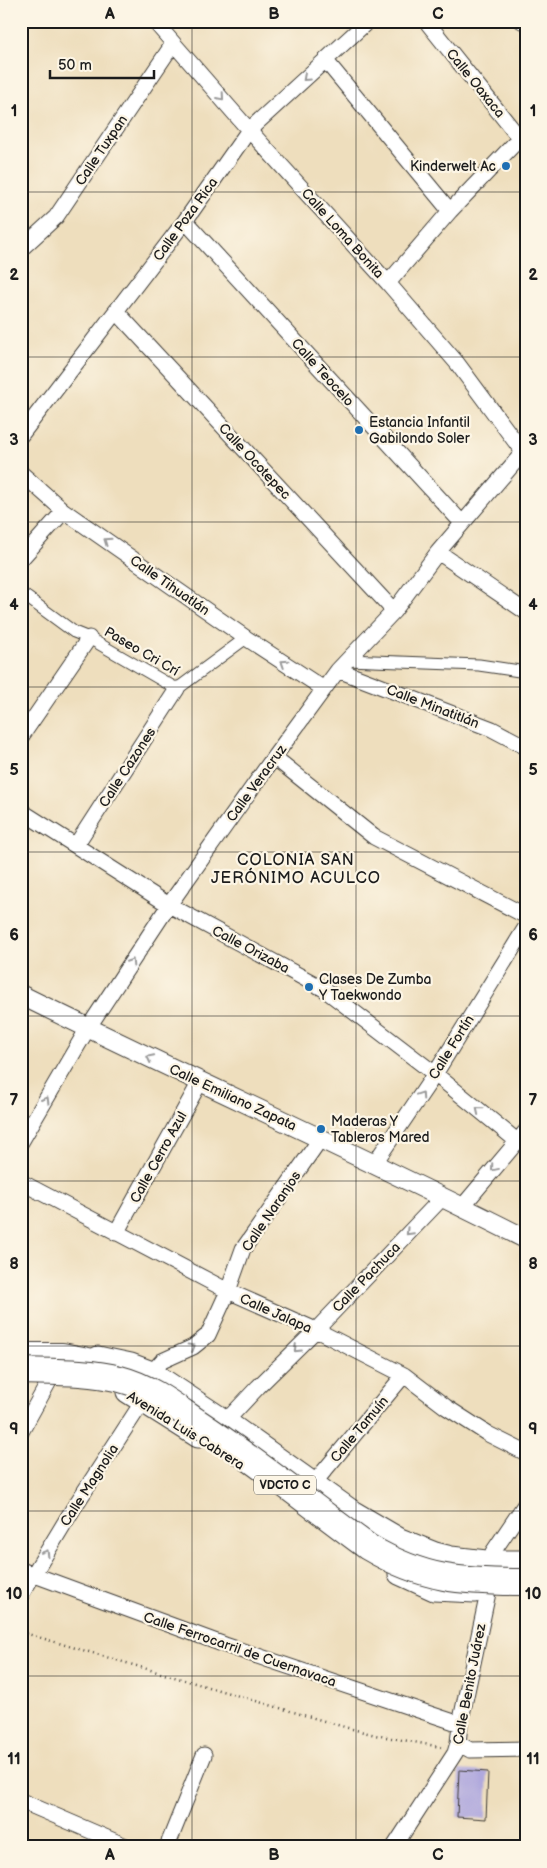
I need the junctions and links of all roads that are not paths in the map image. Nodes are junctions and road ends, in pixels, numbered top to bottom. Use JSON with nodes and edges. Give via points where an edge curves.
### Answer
{"nodes":[{"id":1,"x":154,"y":21,"type":"edge"},
{"id":2,"x":368,"y":21,"type":"edge"},
{"id":3,"x":426,"y":21,"type":"edge"},
{"id":4,"x":522,"y":21,"type":"edge"},
{"id":5,"x":526,"y":22,"type":"edge"},
{"id":6,"x":173,"y":44,"type":"junction"},
{"id":7,"x":326,"y":61,"type":"junction"},
{"id":8,"x":249,"y":130,"type":"junction"},
{"id":9,"x":523,"y":142,"type":"edge"},
{"id":10,"x":450,"y":211,"type":"junction"},
{"id":11,"x":185,"y":221,"type":"junction"},
{"id":12,"x":21,"y":249,"type":"edge"},
{"id":13,"x":388,"y":283,"type":"junction"},
{"id":14,"x":116,"y":312,"type":"junction"},
{"id":15,"x":21,"y":435,"type":"edge"},
{"id":16,"x":524,"y":450,"type":"edge"},
{"id":17,"x":21,"y":473,"type":"edge"},
{"id":18,"x":64,"y":511,"type":"junction"},
{"id":19,"x":462,"y":523,"type":"junction"},
{"id":20,"x":438,"y":552,"type":"junction"},
{"id":21,"x":21,"y":559,"type":"edge"},
{"id":22,"x":21,"y":593,"type":"edge"},
{"id":23,"x":394,"y":611,"type":"junction"},
{"id":24,"x":526,"y":612,"type":"edge"},
{"id":25,"x":88,"y":638,"type":"junction"},
{"id":26,"x":246,"y":638,"type":"junction"},
{"id":27,"x":343,"y":665,"type":"junction"},
{"id":28,"x":526,"y":672,"type":"edge"},
{"id":29,"x":177,"y":689,"type":"junction"},
{"id":30,"x":324,"y":689,"type":"junction"},
{"id":31,"x":21,"y":737,"type":"edge"},
{"id":32,"x":526,"y":747,"type":"edge"},
{"id":33,"x":274,"y":757,"type":"junction"},
{"id":34,"x":21,"y":811,"type":"edge"},
{"id":35,"x":76,"y":845,"type":"junction"},
{"id":36,"x":169,"y":905,"type":"junction"},
{"id":37,"x":526,"y":916,"type":"edge"},
{"id":38,"x":526,"y":928,"type":"edge"},
{"id":39,"x":21,"y":995,"type":"edge"},
{"id":40,"x":88,"y":1028,"type":"junction"},
{"id":41,"x":435,"y":1074,"type":"junction"},
{"id":42,"x":200,"y":1082,"type":"junction"},
{"id":43,"x":24,"y":1133,"type":"edge"},
{"id":44,"x":521,"y":1136,"type":"edge"},
{"id":45,"x":321,"y":1138,"type":"junction"},
{"id":46,"x":374,"y":1164,"type":"junction"},
{"id":47,"x":21,"y":1182,"type":"edge"},
{"id":48,"x":443,"y":1197,"type":"junction"},
{"id":49,"x":462,"y":1207,"type":"junction"},
{"id":50,"x":116,"y":1233,"type":"junction"},
{"id":51,"x":526,"y":1239,"type":"edge"},
{"id":52,"x":228,"y":1291,"type":"junction"},
{"id":53,"x":316,"y":1330,"type":"junction"},
{"id":54,"x":21,"y":1350,"type":"edge"},
{"id":55,"x":21,"y":1356,"type":"edge"},
{"id":56,"x":152,"y":1372,"type":"junction"},
{"id":57,"x":21,"y":1373,"type":"edge"},
{"id":58,"x":404,"y":1375,"type":"junction"},
{"id":59,"x":52,"y":1376,"type":"junction"},
{"id":60,"x":143,"y":1401,"type":"junction"},
{"id":61,"x":226,"y":1421,"type":"junction"},
{"id":62,"x":21,"y":1432,"type":"edge"},
{"id":63,"x":526,"y":1453,"type":"edge"},
{"id":64,"x":314,"y":1483,"type":"junction"},
{"id":65,"x":526,"y":1502,"type":"edge"},
{"id":66,"x":354,"y":1512,"type":"junction"},
{"id":67,"x":337,"y":1532,"type":"junction"},
{"id":68,"x":493,"y":1552,"type":"dead end"},
{"id":69,"x":526,"y":1561,"type":"edge"},
{"id":70,"x":526,"y":1568,"type":"edge"},
{"id":71,"x":27,"y":1572,"type":"edge"},
{"id":72,"x":526,"y":1582,"type":"edge"},
{"id":73,"x":488,"y":1593,"type":"junction"},
{"id":74,"x":526,"y":1593,"type":"edge"},
{"id":75,"x":21,"y":1595,"type":"edge"},
{"id":76,"x":460,"y":1724,"type":"junction"},
{"id":77,"x":453,"y":1745,"type":"junction"},
{"id":78,"x":526,"y":1749,"type":"edge"},
{"id":79,"x":204,"y":1755,"type":"dead end"},
{"id":80,"x":21,"y":1801,"type":"edge"},
{"id":81,"x":128,"y":1847,"type":"edge"},
{"id":82,"x":167,"y":1847,"type":"edge"},
{"id":83,"x":394,"y":1847,"type":"edge"}],
"edges":[{"from":1,"to":6,"type":"street","name":"Calle Loma Bonita"},
{"from":2,"to":7,"type":"street","name":"Calle Poza Rica"},
{"from":3,"to":9,"type":"street","name":"Calle Oaxaca"},
{"from":4,"to":5,"type":"street"},
{"from":6,"to":8,"type":"street","name":"Calle Loma Bonita","one_way":true},
{"from":6,"to":12,"type":"street","name":"Calle Tuxpan","via":[[56,217]]},
{"from":7,"to":8,"type":"street","name":"Calle Poza Rica","one_way":true},
{"from":7,"to":10,"type":"street"},
{"from":8,"to":11,"type":"street","name":"Calle Poza Rica"},
{"from":8,"to":13,"type":"street","name":"Calle Loma Bonita"},
{"from":9,"to":10,"type":"street"},
{"from":10,"to":13,"type":"street"},
{"from":11,"to":14,"type":"street","name":"Calle Poza Rica"},
{"from":11,"to":19,"type":"street","name":"Calle Teocelo"},
{"from":13,"to":16,"type":"street","name":"Calle Loma Bonita","via":[[457,363]]},
{"from":14,"to":15,"type":"street","name":"Calle Poza Rica"},
{"from":14,"to":23,"type":"street","name":"Calle Ocotepec"},
{"from":16,"to":19,"type":"street","name":"Calle Veracruz"},
{"from":17,"to":18,"type":"street","name":"Calle Tihuatlán"},
{"from":18,"to":21,"type":"street"},
{"from":26,"to":18,"type":"street","name":"Calle Tihuatlán","one_way":true},
{"from":19,"to":20,"type":"street","name":"Calle Veracruz"},
{"from":20,"to":23,"type":"street","name":"Calle Veracruz"},
{"from":20,"to":24,"type":"street"},
{"from":22,"to":25,"type":"street","name":"Paseo Cri Crí","via":[[74,632]]},
{"from":23,"to":27,"type":"street","name":"Calle Veracruz"},
{"from":25,"to":29,"type":"street","name":"Paseo Cri Crí"},
{"from":25,"to":31,"type":"street"},
{"from":26,"to":29,"type":"street","name":"Paseo Cri Crí"},
{"from":30,"to":26,"type":"street","name":"Calle Tihuatlán","one_way":true},
{"from":27,"to":28,"type":"street","via":[[478,665]]},
{"from":27,"to":30,"type":"street","name":"Calle Veracruz"},
{"from":27,"to":32,"type":"street","name":"Calle Minatitlán","via":[[492,729]]},
{"from":29,"to":35,"type":"street","name":"Calle Cazones"},
{"from":30,"to":33,"type":"street","name":"Calle Veracruz"},
{"from":33,"to":36,"type":"street","name":"Calle Veracruz"},
{"from":33,"to":37,"type":"street","via":[[374,837]]},
{"from":34,"to":35,"type":"street","name":"Calle Orizaba"},
{"from":35,"to":36,"type":"street","name":"Calle Orizaba"},
{"from":40,"to":36,"type":"street","name":"Calle Veracruz","one_way":true},
{"from":36,"to":41,"type":"street","name":"Calle Orizaba","via":[[324,988]]},
{"from":38,"to":41,"type":"street","name":"Calle Fortín"},
{"from":39,"to":40,"type":"street","name":"Calle Emiliano Zapata"},
{"from":42,"to":40,"type":"street","name":"Calle Emiliano Zapata","one_way":true},
{"from":43,"to":40,"type":"street","name":"Calle Veracruz","one_way":true},
{"from":44,"to":41,"type":"street","name":"Calle Orizaba","one_way":true},
{"from":46,"to":41,"type":"street","name":"Calle Fortín","one_way":true},
{"from":42,"to":45,"type":"street","name":"Calle Emiliano Zapata"},
{"from":42,"to":50,"type":"street","name":"Calle Cerro Azul"},
{"from":44,"to":49,"type":"street","one_way":true},
{"from":45,"to":46,"type":"street","name":"Calle Emiliano Zapata"},
{"from":45,"to":52,"type":"street","name":"Calle Naranjos","via":[[243,1249]]},
{"from":46,"to":48,"type":"street","name":"Calle Emiliano Zapata"},
{"from":47,"to":50,"type":"street","name":"Calle Jalapa"},
{"from":48,"to":49,"type":"street","name":"Calle Emiliano Zapata"},
{"from":48,"to":53,"type":"street","name":"Calle Pachuca","one_way":true},
{"from":49,"to":51,"type":"street","name":"Calle Emiliano Zapata"},
{"from":50,"to":52,"type":"street","name":"Calle Jalapa"},
{"from":52,"to":53,"type":"street","name":"Calle Jalapa"},
{"from":56,"to":52,"type":"street","name":"Calle Naranjos","one_way":true,"via":[[162,1361],[193,1347],[208,1335]]},
{"from":53,"to":58,"type":"street","name":"Calle Jalapa"},
{"from":53,"to":61,"type":"street","name":"Calle Pachuca","one_way":true},
{"from":54,"to":56,"type":"main road","name":"Avenida Luis Cabrera","via":[[74,1352],[131,1364]]},
{"from":55,"to":70,"type":"highway","number":"VDCTO C","via":[[62,1356],[144,1373],[174,1390],[326,1501],[389,1542],[422,1557],[458,1567]]},
{"from":56,"to":57,"type":"main road","via":[[111,1380],[32,1369]]},
{"from":56,"to":60,"type":"street","name":"Calle Magnolia"},
{"from":56,"to":61,"type":"main road","name":"Avenida Luis Cabrera"},
{"from":57,"to":59,"type":"main road","name":"Avenida Luis Cabrera"},
{"from":57,"to":72,"type":"highway","number":"VDCTO C","bridge":true,"via":[[70,1372],[102,1376],[120,1379],[152,1392],[220,1437],[391,1561],[450,1579]]},
{"from":58,"to":63,"type":"street","name":"Calle Jalapa","via":[[481,1430]]},
{"from":58,"to":64,"type":"street","name":"Calle Tamuín"},
{"from":59,"to":60,"type":"main road","name":"Avenida Luis Cabrera","via":[[117,1387]]},
{"from":59,"to":62,"type":"street"},
{"from":60,"to":67,"type":"main road","name":"Avenida Luis Cabrera"},
{"from":71,"to":60,"type":"street","name":"Calle Magnolia","one_way":true},
{"from":61,"to":64,"type":"main road","name":"Avenida Luis Cabrera"},
{"from":64,"to":66,"type":"main road","name":"Avenida Luis Cabrera"},
{"from":65,"to":68,"type":"street"},
{"from":66,"to":67,"type":"main road","via":[[336,1520],[334,1527]]},
{"from":66,"to":69,"type":"main road","name":"Avenida Luis Cabrera","via":[[400,1539],[435,1553],[486,1561]]},
{"from":67,"to":73,"type":"main road","name":"Avenida Luis Cabrera","via":[[378,1562],[434,1590]]},
{"from":71,"to":75,"type":"street","name":"Calle Magnolia"},
{"from":71,"to":76,"type":"street","name":"Calle Ferrocarril de Cuernavaca","via":[[225,1645]]},
{"from":73,"to":74,"type":"main road","name":"Avenida Luis Cabrera"},
{"from":73,"to":76,"type":"street","name":"Calle Benito Juárez"},
{"from":76,"to":77,"type":"street","name":"Calle Benito Juárez"},
{"from":77,"to":78,"type":"street","via":[[470,1750]]},
{"from":77,"to":83,"type":"street","name":"Calle Benito Juárez","via":[[455,1753]]},
{"from":79,"to":82,"type":"street"},
{"from":80,"to":81,"type":"street"}]}
